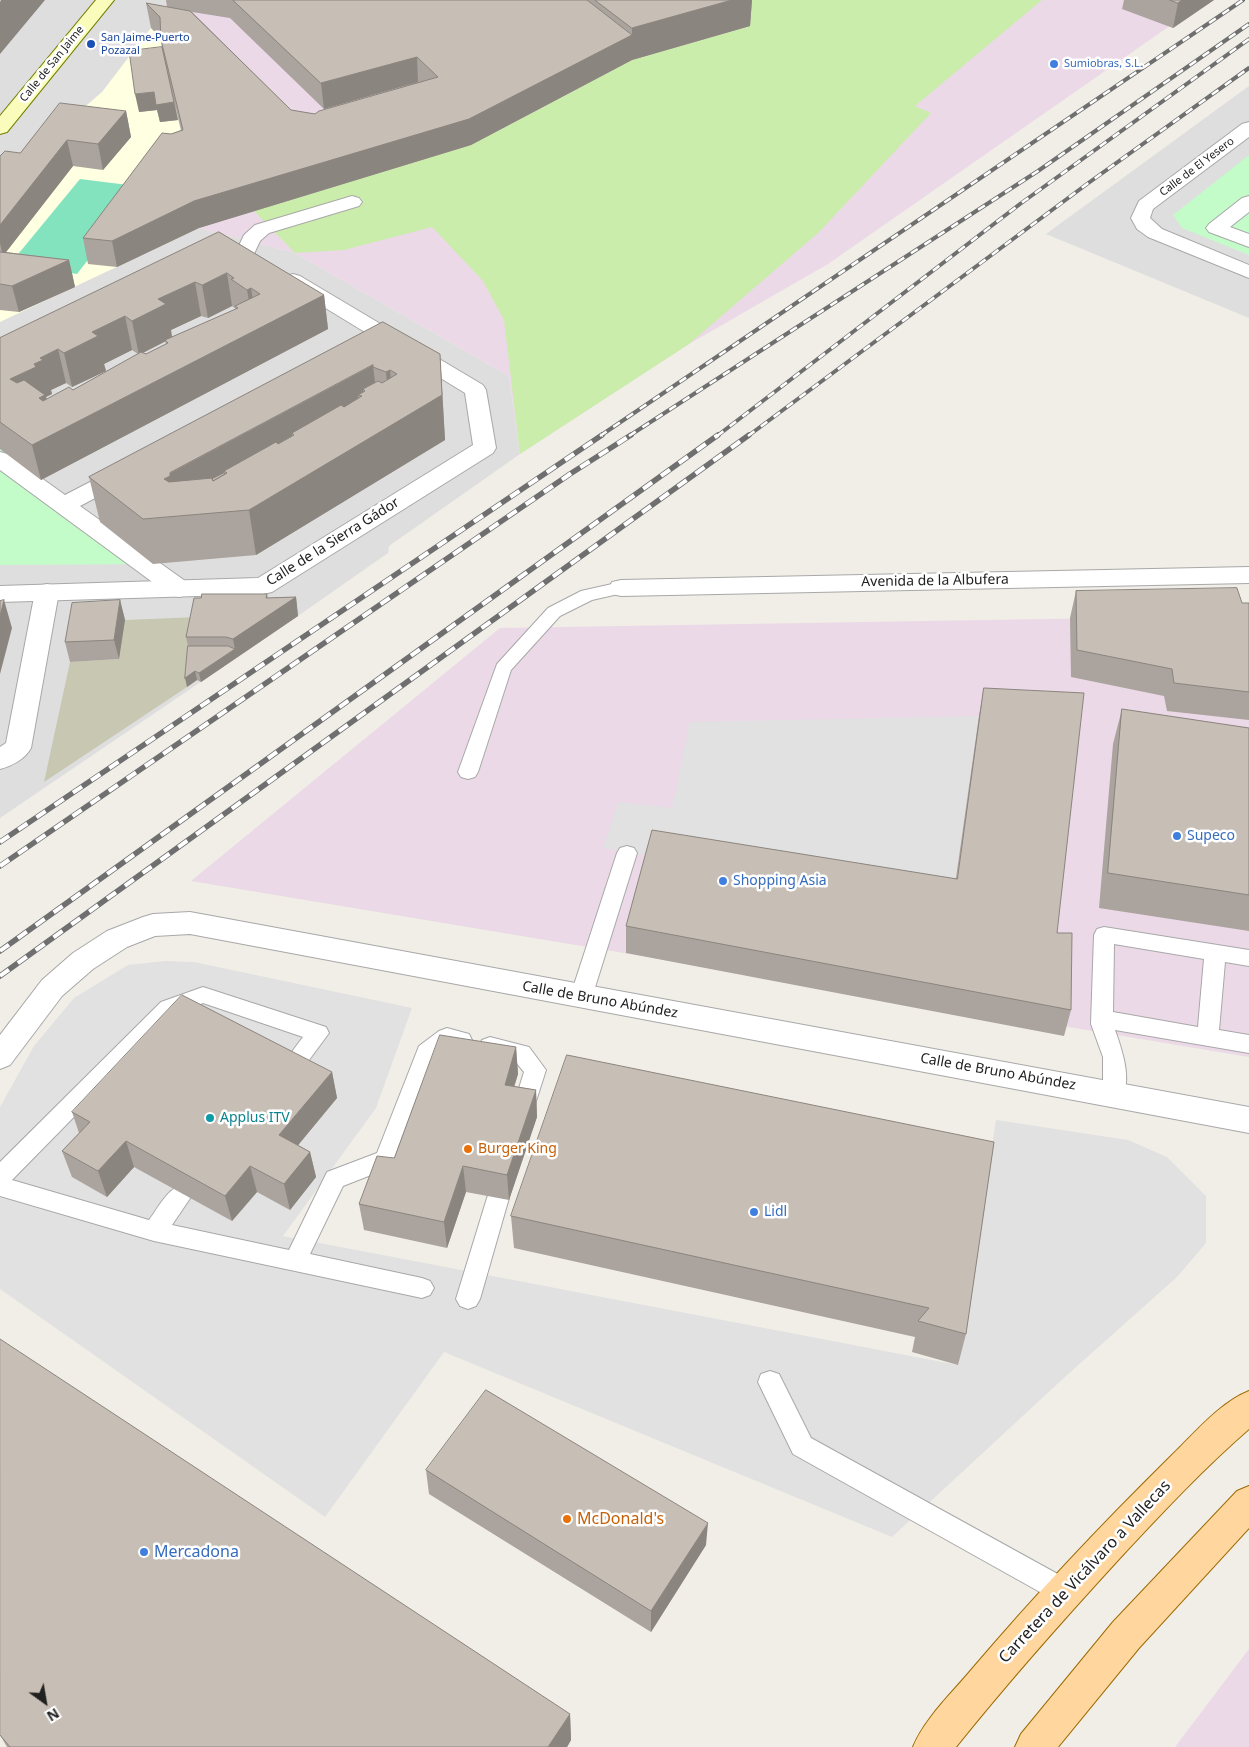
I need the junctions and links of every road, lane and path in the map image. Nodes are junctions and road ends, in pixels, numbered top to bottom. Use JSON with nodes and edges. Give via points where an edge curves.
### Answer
{"nodes":[{"id":1,"x":105,"y":0,"type":"edge"},
{"id":2,"x":0,"y":128,"type":"edge"},
{"id":3,"x":1249,"y":128,"type":"edge"},
{"id":4,"x":352,"y":202,"type":"dead end"},
{"id":5,"x":1249,"y":202,"type":"edge"},
{"id":6,"x":1249,"y":242,"type":"edge"},
{"id":7,"x":1249,"y":272,"type":"edge"},
{"id":8,"x":383,"y":333,"type":"junction"},
{"id":9,"x":357,"y":347,"type":"edge"},
{"id":10,"x":0,"y":459,"type":"edge"},
{"id":11,"x":141,"y":464,"type":"edge"},
{"id":12,"x":63,"y":506,"type":"junction"},
{"id":13,"x":1249,"y":575,"type":"edge"},
{"id":14,"x":621,"y":588,"type":"joint"},
{"id":15,"x":179,"y":589,"type":"junction"},
{"id":16,"x":48,"y":592,"type":"junction"},
{"id":17,"x":0,"y":594,"type":"edge"},
{"id":18,"x":0,"y":760,"type":"edge"},
{"id":19,"x":468,"y":772,"type":"dead end"},
{"id":20,"x":627,"y":853,"type":"dead end"},
{"id":21,"x":1215,"y":952,"type":"junction"},
{"id":22,"x":1249,"y":958,"type":"edge"},
{"id":23,"x":581,"y":997,"type":"junction"},
{"id":24,"x":1102,"y":1019,"type":"junction"},
{"id":25,"x":1208,"y":1037,"type":"junction"},
{"id":26,"x":1248,"y":1044,"type":"edge"},
{"id":27,"x":0,"y":1057,"type":"edge"},
{"id":28,"x":287,"y":1073,"type":"edge"},
{"id":29,"x":1114,"y":1093,"type":"junction"},
{"id":30,"x":522,"y":1114,"type":"edge"},
{"id":31,"x":1249,"y":1120,"type":"edge"},
{"id":32,"x":0,"y":1177,"type":"edge"},
{"id":33,"x":0,"y":1186,"type":"edge"},
{"id":34,"x":182,"y":1194,"type":"edge"},
{"id":35,"x":498,"y":1198,"type":"edge"},
{"id":36,"x":154,"y":1231,"type":"junction"},
{"id":37,"x":296,"y":1260,"type":"junction"},
{"id":38,"x":422,"y":1288,"type":"dead end"},
{"id":39,"x":468,"y":1299,"type":"dead end"},
{"id":40,"x":770,"y":1382,"type":"dead end"},
{"id":41,"x":1249,"y":1407,"type":"edge"},
{"id":42,"x":1249,"y":1504,"type":"edge"},
{"id":43,"x":1065,"y":1592,"type":"junction"},
{"id":44,"x":932,"y":1747,"type":"edge"},
{"id":45,"x":1034,"y":1747,"type":"edge"}],
"edges":[{"from":1,"to":2,"type":"main road","name":"Calle de San Jaime"},
{"from":3,"to":7,"type":"street","name":"Calle de El Yesero","via":[[1140,212],[1140,220],[1145,227]]},
{"from":4,"to":8,"type":"street","name":"Calle de la Sierra Gádor","via":[[262,229],[250,239],[252,258]]},
{"from":5,"to":6,"type":"street","via":[[1216,228]]},
{"from":8,"to":9,"type":"street"},
{"from":8,"to":15,"type":"street","name":"Calle de la Sierra Gádor","via":[[475,390],[485,448],[263,586]]},
{"from":10,"to":12,"type":"street"},
{"from":11,"to":12,"type":"street"},
{"from":12,"to":15,"type":"street"},
{"from":13,"to":14,"type":"street","name":"Avenida de la Albufera"},
{"from":14,"to":19,"type":"lane","via":[[587,595],[554,612],[504,668]]},
{"from":15,"to":16,"type":"street","name":"Calle de la Sierra Gádor"},
{"from":16,"to":17,"type":"street","name":"Calle de la Sierra Gádor"},
{"from":16,"to":18,"type":"street","via":[[18,748]]},
{"from":20,"to":23,"type":"lane"},
{"from":21,"to":22,"type":"lane"},
{"from":21,"to":24,"type":"lane","via":[[1104,935]]},
{"from":21,"to":25,"type":"lane"},
{"from":23,"to":27,"type":"street","name":"Calle de Bruno Abúndez","via":[[190,923],[153,925],[117,939],[77,966],[52,988]]},
{"from":23,"to":29,"type":"street","name":"Calle de Bruno Abúndez"},
{"from":24,"to":25,"type":"lane"},
{"from":24,"to":29,"type":"lane","via":[[1114,1057]]},
{"from":25,"to":26,"type":"lane"},
{"from":28,"to":32,"type":"lane","via":[[318,1033],[204,995],[168,1008]]},
{"from":29,"to":31,"type":"street","name":"Calle de Bruno Abúndez"},
{"from":30,"to":37,"type":"lane","via":[[535,1070],[521,1053],[447,1037],[427,1052],[386,1159],[335,1179]]},
{"from":33,"to":36,"type":"lane"},
{"from":34,"to":36,"type":"lane"},
{"from":35,"to":39,"type":"lane"},
{"from":36,"to":37,"type":"lane"},
{"from":37,"to":38,"type":"lane"},
{"from":40,"to":43,"type":"lane","via":[[802,1446]]},
{"from":41,"to":43,"type":"main road","name":"Carretera de Vicálvaro a Vallecas","via":[[1163,1487]]},
{"from":42,"to":45,"type":"main road","via":[[1126,1635]]},
{"from":43,"to":44,"type":"main road","name":"Carretera de Vicálvaro a Vallecas"}]}
